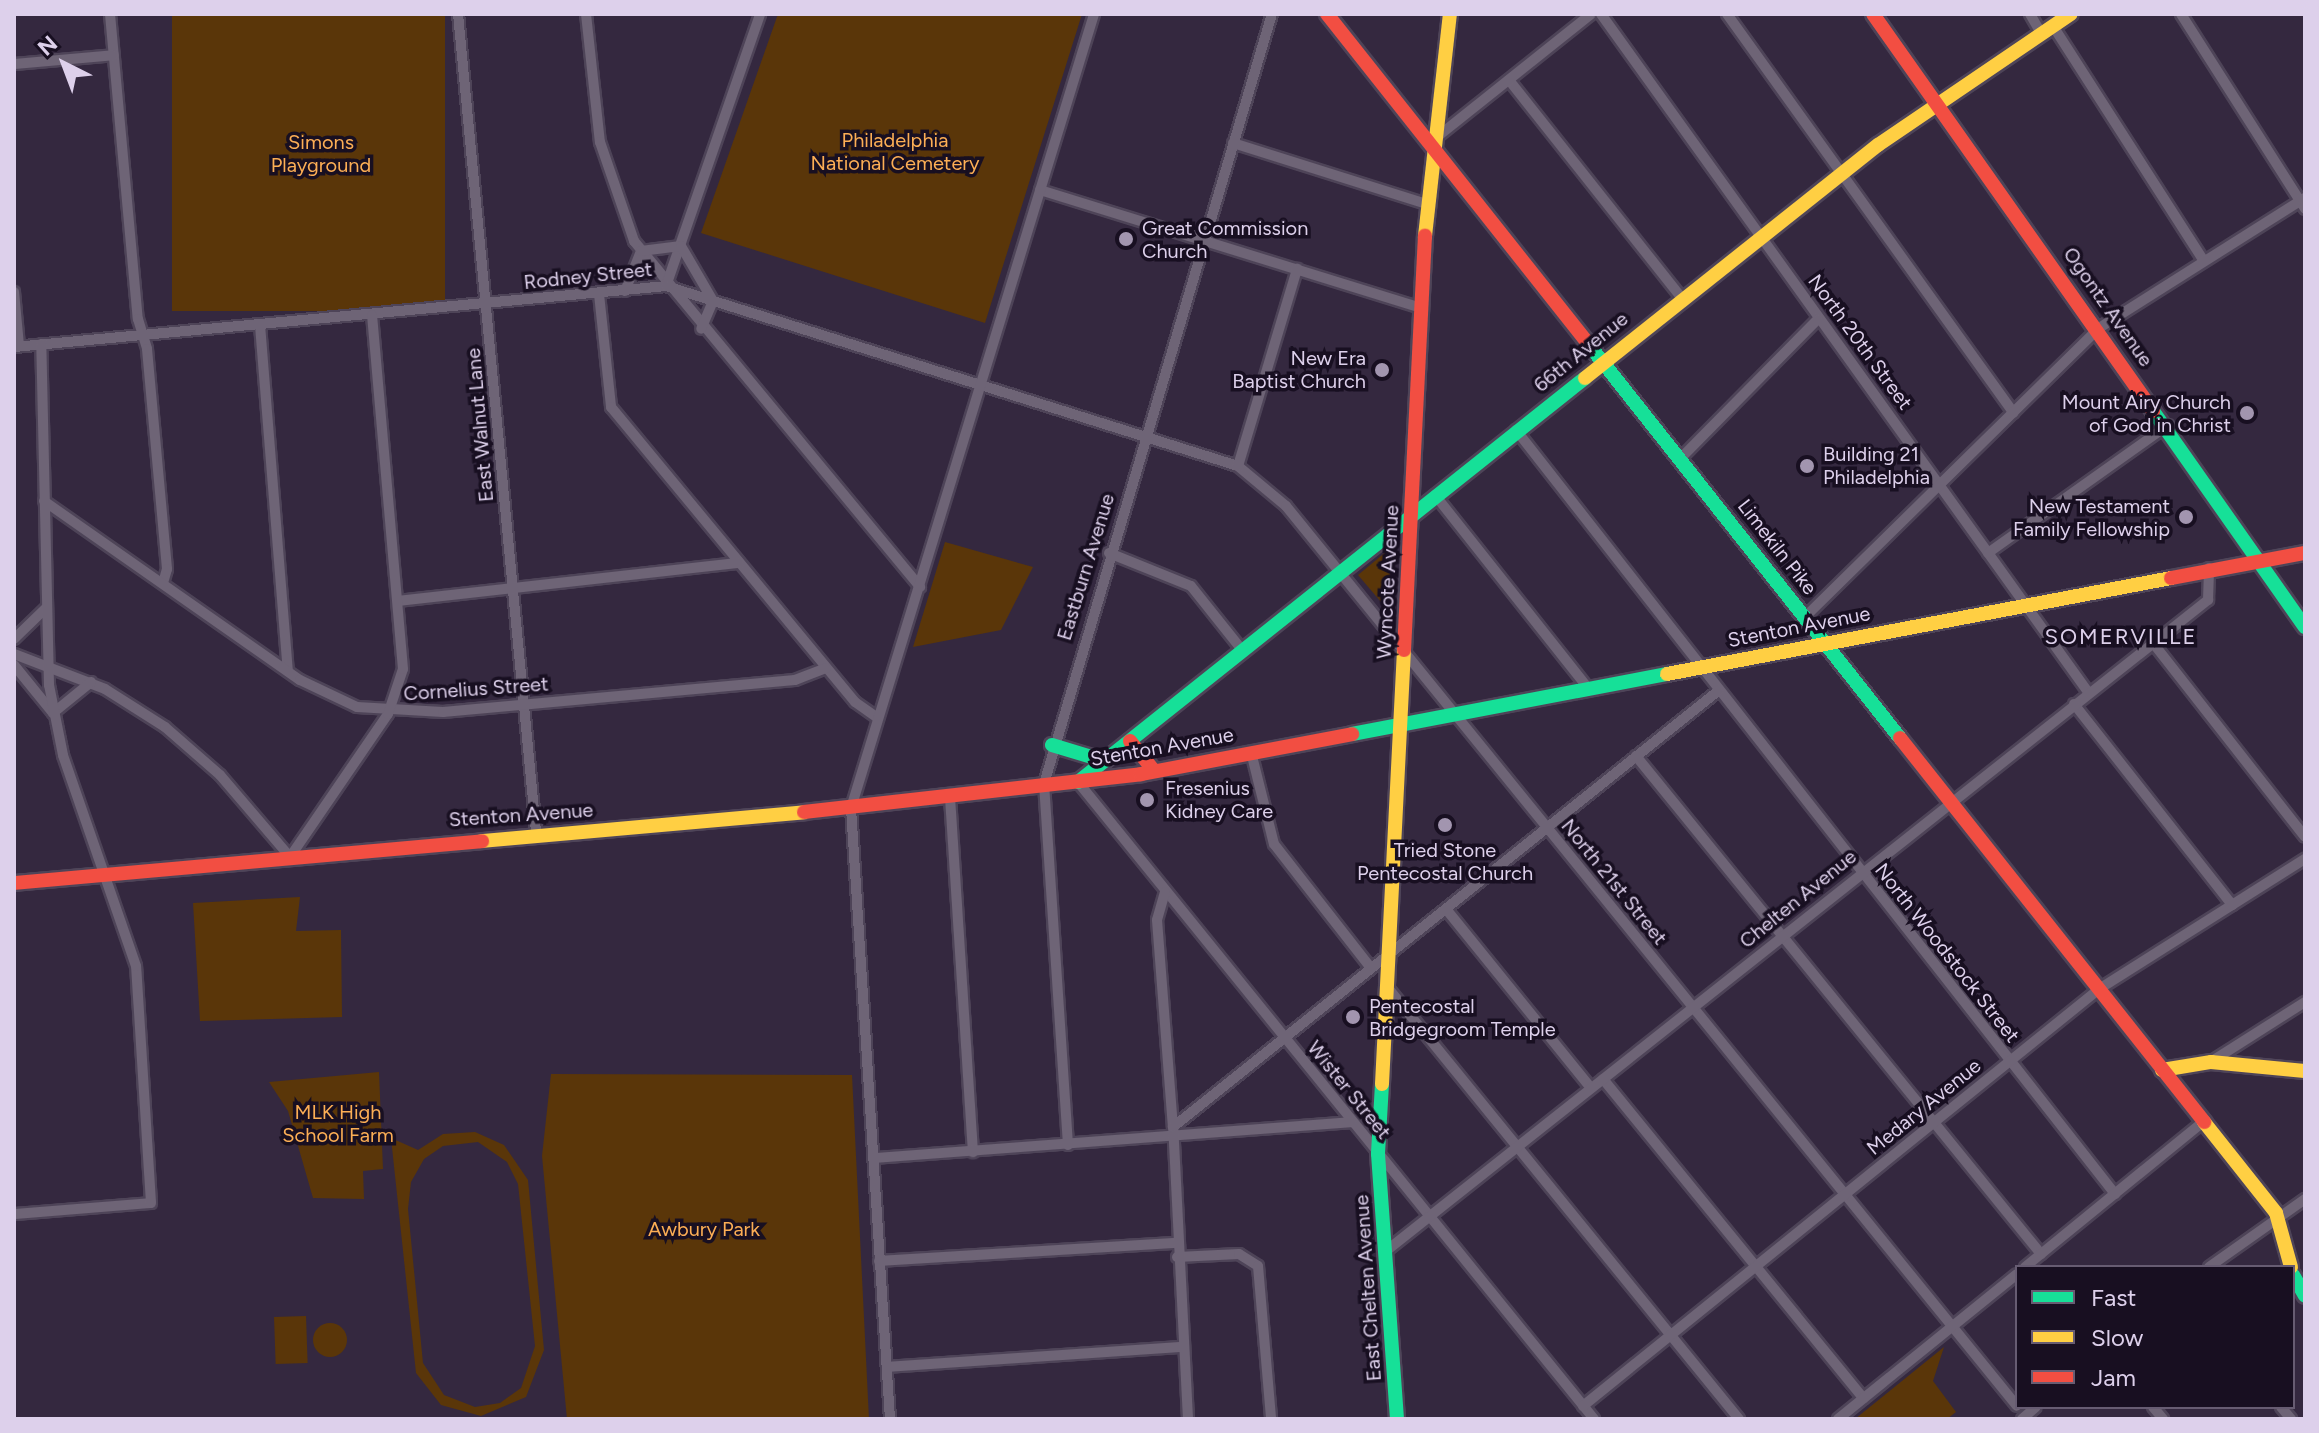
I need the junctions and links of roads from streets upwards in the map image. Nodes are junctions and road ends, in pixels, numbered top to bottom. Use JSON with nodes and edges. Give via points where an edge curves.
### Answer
{"nodes":[{"id":1,"x":110,"y":14,"type":"edge"},
{"id":2,"x":458,"y":14,"type":"edge"},
{"id":3,"x":586,"y":14,"type":"edge"},
{"id":4,"x":760,"y":14,"type":"edge"},
{"id":5,"x":1094,"y":14,"type":"edge"},
{"id":6,"x":1272,"y":14,"type":"edge"},
{"id":7,"x":1327,"y":14,"type":"edge"},
{"id":8,"x":1450,"y":14,"type":"edge"},
{"id":9,"x":1591,"y":14,"type":"edge"},
{"id":10,"x":1601,"y":14,"type":"edge"},
{"id":11,"x":1727,"y":14,"type":"edge"},
{"id":12,"x":1873,"y":14,"type":"edge"},
{"id":13,"x":2030,"y":14,"type":"edge"},
{"id":14,"x":2071,"y":14,"type":"edge"},
{"id":15,"x":2181,"y":14,"type":"edge"},
{"id":16,"x":2047,"y":29,"type":"junction"},
{"id":17,"x":114,"y":55,"type":"junction"},
{"id":18,"x":14,"y":64,"type":"edge"},
{"id":19,"x":1509,"y":80,"type":"junction"},
{"id":20,"x":1936,"y":101,"type":"junction"},
{"id":21,"x":1233,"y":143,"type":"junction"},
{"id":22,"x":1430,"y":143,"type":"junction"},
{"id":23,"x":1841,"y":174,"type":"junction"},
{"id":24,"x":1040,"y":190,"type":"junction"},
{"id":25,"x":2303,"y":203,"type":"edge"},
{"id":26,"x":1427,"y":204,"type":"junction"},
{"id":27,"x":1760,"y":237,"type":"junction"},
{"id":28,"x":1204,"y":241,"type":"junction"},
{"id":29,"x":681,"y":246,"type":"junction"},
{"id":30,"x":641,"y":251,"type":"junction"},
{"id":31,"x":2204,"y":261,"type":"junction"},
{"id":32,"x":1297,"y":269,"type":"junction"},
{"id":33,"x":666,"y":286,"type":"junction"},
{"id":34,"x":625,"y":291,"type":"junction"},
{"id":35,"x":14,"y":292,"type":"edge"},
{"id":36,"x":599,"y":294,"type":"junction"},
{"id":37,"x":1682,"y":298,"type":"junction"},
{"id":38,"x":713,"y":301,"type":"junction"},
{"id":39,"x":487,"y":304,"type":"junction"},
{"id":40,"x":1422,"y":308,"type":"junction"},
{"id":41,"x":372,"y":315,"type":"junction"},
{"id":42,"x":1818,"y":319,"type":"junction"},
{"id":43,"x":260,"y":325,"type":"junction"},
{"id":44,"x":2099,"y":328,"type":"junction"},
{"id":45,"x":701,"y":329,"type":"junction"},
{"id":46,"x":143,"y":335,"type":"junction"},
{"id":47,"x":41,"y":344,"type":"junction"},
{"id":48,"x":16,"y":346,"type":"edge"},
{"id":49,"x":1603,"y":360,"type":"junction"},
{"id":50,"x":981,"y":386,"type":"junction"},
{"id":51,"x":2014,"y":413,"type":"junction"},
{"id":52,"x":2168,"y":425,"type":"junction"},
{"id":53,"x":1516,"y":430,"type":"junction"},
{"id":54,"x":1144,"y":434,"type":"junction"},
{"id":55,"x":1681,"y":458,"type":"junction"},
{"id":56,"x":1238,"y":466,"type":"junction"},
{"id":57,"x":1939,"y":487,"type":"junction"},
{"id":58,"x":1435,"y":495,"type":"junction"},
{"id":59,"x":44,"y":501,"type":"junction"},
{"id":60,"x":1412,"y":513,"type":"junction"},
{"id":61,"x":1109,"y":553,"type":"junction"},
{"id":62,"x":1988,"y":553,"type":"junction"},
{"id":63,"x":2305,"y":553,"type":"edge"},
{"id":64,"x":2262,"y":558,"type":"junction"},
{"id":65,"x":739,"y":563,"type":"junction"},
{"id":66,"x":2209,"y":568,"type":"junction"},
{"id":67,"x":1339,"y":573,"type":"junction"},
{"id":68,"x":163,"y":583,"type":"junction"},
{"id":69,"x":920,"y":587,"type":"junction"},
{"id":70,"x":513,"y":590,"type":"junction"},
{"id":71,"x":398,"y":601,"type":"junction"},
{"id":72,"x":2024,"y":604,"type":"junction"},
{"id":73,"x":47,"y":607,"type":"junction"},
{"id":74,"x":1806,"y":616,"type":"junction"},
{"id":75,"x":2305,"y":627,"type":"edge"},
{"id":76,"x":14,"y":639,"type":"edge"},
{"id":77,"x":1827,"y":642,"type":"junction"},
{"id":78,"x":2153,"y":643,"type":"junction"},
{"id":79,"x":1242,"y":650,"type":"junction"},
{"id":80,"x":1405,"y":652,"type":"junction"},
{"id":81,"x":14,"y":654,"type":"edge"},
{"id":82,"x":48,"y":664,"type":"junction"},
{"id":83,"x":14,"y":665,"type":"edge"},
{"id":84,"x":1700,"y":666,"type":"junction"},
{"id":85,"x":826,"y":668,"type":"junction"},
{"id":86,"x":288,"y":670,"type":"junction"},
{"id":87,"x":91,"y":682,"type":"junction"},
{"id":88,"x":1587,"y":687,"type":"junction"},
{"id":89,"x":1718,"y":691,"type":"junction"},
{"id":90,"x":2088,"y":692,"type":"junction"},
{"id":91,"x":2074,"y":704,"type":"junction"},
{"id":92,"x":524,"y":705,"type":"junction"},
{"id":93,"x":53,"y":713,"type":"junction"},
{"id":94,"x":388,"y":714,"type":"junction"},
{"id":95,"x":1455,"y":714,"type":"junction"},
{"id":96,"x":878,"y":718,"type":"junction"},
{"id":97,"x":1401,"y":725,"type":"junction"},
{"id":98,"x":1130,"y":741,"type":"junction"},
{"id":99,"x":1052,"y":745,"type":"junction"},
{"id":100,"x":1251,"y":752,"type":"junction"},
{"id":101,"x":1636,"y":756,"type":"junction"},
{"id":102,"x":1105,"y":761,"type":"junction"},
{"id":103,"x":1154,"y":771,"type":"junction"},
{"id":104,"x":1078,"y":782,"type":"junction"},
{"id":105,"x":1044,"y":784,"type":"junction"},
{"id":106,"x":950,"y":797,"type":"junction"},
{"id":107,"x":1949,"y":800,"type":"junction"},
{"id":108,"x":851,"y":808,"type":"junction"},
{"id":109,"x":1547,"y":828,"type":"junction"},
{"id":110,"x":536,"y":832,"type":"junction"},
{"id":111,"x":2305,"y":837,"type":"edge"},
{"id":112,"x":290,"y":857,"type":"junction"},
{"id":113,"x":2305,"y":859,"type":"edge"},
{"id":114,"x":1861,"y":872,"type":"junction"},
{"id":115,"x":108,"y":875,"type":"junction"},
{"id":116,"x":14,"y":883,"type":"edge"},
{"id":117,"x":1165,"y":892,"type":"junction"},
{"id":118,"x":2232,"y":905,"type":"junction"},
{"id":119,"x":1446,"y":909,"type":"junction"},
{"id":120,"x":1782,"y":935,"type":"junction"},
{"id":121,"x":1389,"y":955,"type":"junction"},
{"id":122,"x":1370,"y":967,"type":"junction"},
{"id":123,"x":1388,"y":988,"type":"junction"},
{"id":124,"x":2099,"y":989,"type":"junction"},
{"id":125,"x":2305,"y":1002,"type":"edge"},
{"id":126,"x":1692,"y":1006,"type":"junction"},
{"id":127,"x":1283,"y":1037,"type":"junction"},
{"id":128,"x":2010,"y":1061,"type":"junction"},
{"id":129,"x":2211,"y":1062,"type":"junction"},
{"id":130,"x":2162,"y":1070,"type":"junction"},
{"id":131,"x":2305,"y":1071,"type":"edge"},
{"id":132,"x":1603,"y":1079,"type":"junction"},
{"id":133,"x":1591,"y":1088,"type":"junction"},
{"id":134,"x":2204,"y":1121,"type":"junction"},
{"id":135,"x":1352,"y":1122,"type":"junction"},
{"id":136,"x":1935,"y":1122,"type":"junction"},
{"id":137,"x":1173,"y":1127,"type":"junction"},
{"id":138,"x":1169,"y":1139,"type":"junction"},
{"id":139,"x":1068,"y":1145,"type":"junction"},
{"id":140,"x":1518,"y":1147,"type":"junction"},
{"id":141,"x":973,"y":1152,"type":"junction"},
{"id":142,"x":1378,"y":1154,"type":"junction"},
{"id":143,"x":875,"y":1158,"type":"junction"},
{"id":144,"x":2115,"y":1194,"type":"junction"},
{"id":145,"x":1845,"y":1195,"type":"junction"},
{"id":146,"x":2305,"y":1199,"type":"edge"},
{"id":147,"x":2276,"y":1213,"type":"junction"},
{"id":148,"x":14,"y":1214,"type":"edge"},
{"id":149,"x":1429,"y":1217,"type":"junction"},
{"id":150,"x":1176,"y":1243,"type":"junction"},
{"id":151,"x":1386,"y":1251,"type":"junction"},
{"id":152,"x":2041,"y":1254,"type":"junction"},
{"id":153,"x":1177,"y":1257,"type":"junction"},
{"id":154,"x":879,"y":1261,"type":"junction"},
{"id":155,"x":2027,"y":1265,"type":"edge"},
{"id":156,"x":2211,"y":1265,"type":"edge"},
{"id":157,"x":2290,"y":1265,"type":"edge"},
{"id":158,"x":1757,"y":1267,"type":"junction"},
{"id":159,"x":2015,"y":1276,"type":"edge"},
{"id":160,"x":2295,"y":1278,"type":"edge"},
{"id":161,"x":2305,"y":1296,"type":"edge"},
{"id":162,"x":1953,"y":1326,"type":"junction"},
{"id":163,"x":1672,"y":1336,"type":"junction"},
{"id":164,"x":1182,"y":1347,"type":"junction"},
{"id":165,"x":887,"y":1367,"type":"junction"},
{"id":166,"x":1863,"y":1398,"type":"junction"},
{"id":167,"x":2015,"y":1405,"type":"edge"},
{"id":168,"x":1583,"y":1406,"type":"junction"},
{"id":169,"x":890,"y":1419,"type":"edge"},
{"id":170,"x":1188,"y":1419,"type":"edge"},
{"id":171,"x":1271,"y":1419,"type":"edge"},
{"id":172,"x":1397,"y":1419,"type":"edge"},
{"id":173,"x":1594,"y":1419,"type":"edge"},
{"id":174,"x":1739,"y":1419,"type":"edge"},
{"id":175,"x":1838,"y":1419,"type":"edge"}],
"edges":[{"from":1,"to":17,"type":"street"},
{"from":2,"to":39,"type":"street","name":"East Walnut Lane"},
{"from":3,"to":30,"type":"street","via":[[600,142]]},
{"from":4,"to":29,"type":"street"},
{"from":5,"to":24,"type":"street"},
{"from":6,"to":21,"type":"street","name":"Eastburn Avenue"},
{"from":7,"to":22,"type":"street","name":"Limekiln Pike"},
{"from":8,"to":22,"type":"street","name":"Wyncote Avenue"},
{"from":9,"to":19,"type":"street"},
{"from":10,"to":27,"type":"street","name":"North 20th Street"},
{"from":11,"to":23,"type":"street"},
{"from":12,"to":20,"type":"street","name":"Ogontz Avenue"},
{"from":13,"to":16,"type":"street"},
{"from":14,"to":16,"type":"street","name":"66th Avenue"},
{"from":15,"to":25,"type":"street"},
{"from":16,"to":20,"type":"street","name":"66th Avenue"},
{"from":16,"to":31,"type":"street"},
{"from":17,"to":18,"type":"street"},
{"from":17,"to":46,"type":"street"},
{"from":19,"to":22,"type":"street"},
{"from":19,"to":37,"type":"street"},
{"from":20,"to":23,"type":"street","name":"66th Avenue"},
{"from":20,"to":44,"type":"street","name":"Ogontz Avenue"},
{"from":21,"to":26,"type":"street"},
{"from":21,"to":28,"type":"street","name":"Eastburn Avenue"},
{"from":22,"to":26,"type":"street","name":"Wyncote Avenue"},
{"from":22,"to":49,"type":"street","name":"Limekiln Pike"},
{"from":23,"to":27,"type":"street","name":"66th Avenue"},
{"from":23,"to":51,"type":"street"},
{"from":24,"to":28,"type":"street"},
{"from":24,"to":50,"type":"street"},
{"from":25,"to":31,"type":"street"},
{"from":26,"to":40,"type":"street","name":"Wyncote Avenue"},
{"from":27,"to":37,"type":"street","name":"66th Avenue"},
{"from":27,"to":42,"type":"street","name":"North 20th Street"},
{"from":28,"to":32,"type":"street"},
{"from":28,"to":54,"type":"street","name":"Eastburn Avenue"},
{"from":29,"to":30,"type":"street"},
{"from":29,"to":33,"type":"street"},
{"from":29,"to":38,"type":"street"},
{"from":30,"to":33,"type":"street"},
{"from":30,"to":34,"type":"street"},
{"from":31,"to":44,"type":"street"},
{"from":32,"to":40,"type":"street"},
{"from":32,"to":56,"type":"street"},
{"from":33,"to":34,"type":"street","name":"Rodney Street"},
{"from":33,"to":38,"type":"street","name":"Rodney Street"},
{"from":33,"to":45,"type":"street"},
{"from":34,"to":36,"type":"street","name":"Rodney Street"},
{"from":35,"to":48,"type":"street"},
{"from":36,"to":39,"type":"street","name":"Rodney Street"},
{"from":36,"to":65,"type":"street","via":[[611,407]]},
{"from":37,"to":49,"type":"street","name":"66th Avenue"},
{"from":38,"to":45,"type":"street"},
{"from":38,"to":50,"type":"street","name":"Rodney Street"},
{"from":39,"to":41,"type":"street","name":"Rodney Street"},
{"from":39,"to":70,"type":"street","name":"East Walnut Lane"},
{"from":40,"to":60,"type":"street","name":"Wyncote Avenue"},
{"from":41,"to":43,"type":"street","name":"Rodney Street"},
{"from":41,"to":71,"type":"street"},
{"from":42,"to":55,"type":"street"},
{"from":42,"to":57,"type":"street","name":"North 20th Street"},
{"from":43,"to":46,"type":"street","name":"Rodney Street"},
{"from":43,"to":86,"type":"street"},
{"from":44,"to":51,"type":"street"},
{"from":44,"to":52,"type":"street","name":"Ogontz Avenue"},
{"from":45,"to":69,"type":"street"},
{"from":46,"to":47,"type":"street","name":"Rodney Street"},
{"from":46,"to":68,"type":"street","via":[[167,569]]},
{"from":47,"to":48,"type":"street","name":"Rodney Street"},
{"from":47,"to":59,"type":"street"},
{"from":49,"to":53,"type":"street","name":"66th Avenue"},
{"from":49,"to":55,"type":"street","name":"Limekiln Pike"},
{"from":50,"to":54,"type":"street","name":"Rodney Street"},
{"from":50,"to":69,"type":"street"},
{"from":51,"to":57,"type":"street"},
{"from":52,"to":62,"type":"street"},
{"from":52,"to":64,"type":"street","name":"Ogontz Avenue"},
{"from":53,"to":58,"type":"street","name":"66th Avenue"},
{"from":53,"to":84,"type":"street","name":"North Woodstock Street"},
{"from":54,"to":56,"type":"street","name":"North 21st Street"},
{"from":54,"to":61,"type":"street","name":"Eastburn Avenue"},
{"from":55,"to":74,"type":"street","name":"Limekiln Pike"},
{"from":56,"to":67,"type":"street","name":"North 21st Street","via":[[1286,506]]},
{"from":57,"to":62,"type":"street","name":"North 20th Street"},
{"from":57,"to":74,"type":"street"},
{"from":58,"to":60,"type":"street","name":"66th Avenue"},
{"from":58,"to":88,"type":"street"},
{"from":59,"to":68,"type":"street","name":"Cornelius Street"},
{"from":59,"to":73,"type":"street"},
{"from":60,"to":67,"type":"street","name":"66th Avenue"},
{"from":60,"to":80,"type":"street","name":"Wyncote Avenue"},
{"from":61,"to":79,"type":"street","via":[[1191,586]]},
{"from":61,"to":99,"type":"street","name":"Eastburn Avenue"},
{"from":62,"to":72,"type":"street","name":"North 20th Street"},
{"from":63,"to":64,"type":"street","name":"Stenton Avenue"},
{"from":64,"to":66,"type":"street","name":"Stenton Avenue"},
{"from":64,"to":75,"type":"street","name":"Ogontz Avenue"},
{"from":65,"to":70,"type":"street"},
{"from":65,"to":85,"type":"street"},
{"from":66,"to":72,"type":"street","name":"Stenton Avenue"},
{"from":66,"to":78,"type":"street","name":"Chelten Avenue","via":[[2212,596]]},
{"from":67,"to":79,"type":"street","name":"66th Avenue"},
{"from":67,"to":80,"type":"street","name":"North 21st Street"},
{"from":68,"to":86,"type":"street","name":"Cornelius Street"},
{"from":69,"to":96,"type":"street"},
{"from":70,"to":71,"type":"street"},
{"from":70,"to":92,"type":"street","name":"East Walnut Lane"},
{"from":71,"to":94,"type":"street","via":[[403,669]]},
{"from":72,"to":77,"type":"street","name":"Stenton Avenue"},
{"from":72,"to":90,"type":"street","name":"North 20th Street"},
{"from":73,"to":76,"type":"street"},
{"from":73,"to":82,"type":"street"},
{"from":74,"to":77,"type":"street","name":"Limekiln Pike"},
{"from":77,"to":84,"type":"street","name":"Stenton Avenue"},
{"from":77,"to":107,"type":"street","name":"Limekiln Pike"},
{"from":78,"to":90,"type":"street","name":"Chelten Avenue"},
{"from":78,"to":111,"type":"street"},
{"from":79,"to":98,"type":"street","name":"66th Avenue"},
{"from":80,"to":95,"type":"street","name":"North 21st Street"},
{"from":80,"to":97,"type":"street","name":"Wyncote Avenue"},
{"from":81,"to":82,"type":"street"},
{"from":82,"to":87,"type":"street"},
{"from":82,"to":93,"type":"street"},
{"from":83,"to":93,"type":"street"},
{"from":84,"to":88,"type":"street","name":"Stenton Avenue"},
{"from":84,"to":89,"type":"street","name":"North Woodstock Street"},
{"from":85,"to":92,"type":"street","name":"Cornelius Street","via":[[795,680]]},
{"from":85,"to":96,"type":"street"},
{"from":86,"to":94,"type":"street","name":"Cornelius Street","via":[[323,693]]},
{"from":87,"to":93,"type":"street"},
{"from":87,"to":112,"type":"street","via":[[187,744]]},
{"from":88,"to":95,"type":"street","name":"Stenton Avenue"},
{"from":89,"to":101,"type":"street"},
{"from":89,"to":114,"type":"street","name":"North Woodstock Street"},
{"from":90,"to":91,"type":"street","name":"Chelten Avenue"},
{"from":91,"to":107,"type":"street","name":"Chelten Avenue"},
{"from":91,"to":118,"type":"street"},
{"from":92,"to":94,"type":"street","name":"Cornelius Street"},
{"from":92,"to":110,"type":"street","name":"East Walnut Lane"},
{"from":93,"to":115,"type":"street"},
{"from":94,"to":112,"type":"street"},
{"from":95,"to":97,"type":"street","name":"Stenton Avenue"},
{"from":95,"to":109,"type":"street","name":"North 21st Street"},
{"from":96,"to":108,"type":"street"},
{"from":97,"to":100,"type":"street","name":"Stenton Avenue"},
{"from":97,"to":121,"type":"street","name":"Wyncote Avenue"},
{"from":98,"to":102,"type":"street","name":"66th Avenue"},
{"from":98,"to":103,"type":"street","via":[[1138,759]]},
{"from":99,"to":102,"type":"street"},
{"from":99,"to":105,"type":"street","name":"Eastburn Avenue"},
{"from":100,"to":103,"type":"street","name":"Stenton Avenue"},
{"from":100,"to":122,"type":"street","via":[[1274,844]]},
{"from":101,"to":109,"type":"street"},
{"from":101,"to":120,"type":"street"},
{"from":102,"to":104,"type":"street","name":"66th Avenue"},
{"from":103,"to":104,"type":"street","name":"Stenton Avenue"},
{"from":104,"to":105,"type":"street","name":"Stenton Avenue"},
{"from":104,"to":117,"type":"street","name":"Wister Street"},
{"from":105,"to":106,"type":"street","name":"Stenton Avenue"},
{"from":105,"to":139,"type":"street","name":"Eastburn Avenue"},
{"from":106,"to":108,"type":"street","name":"Stenton Avenue"},
{"from":106,"to":141,"type":"street"},
{"from":107,"to":114,"type":"street","name":"Chelten Avenue"},
{"from":107,"to":124,"type":"street","name":"Limekiln Pike"},
{"from":108,"to":110,"type":"street","name":"Stenton Avenue"},
{"from":108,"to":143,"type":"street"},
{"from":109,"to":119,"type":"street"},
{"from":109,"to":126,"type":"street","name":"North 21st Street"},
{"from":110,"to":112,"type":"street","name":"Stenton Avenue"},
{"from":112,"to":115,"type":"street","name":"Stenton Avenue"},
{"from":113,"to":118,"type":"street","name":"Medary Avenue"},
{"from":114,"to":120,"type":"street","name":"Chelten Avenue"},
{"from":114,"to":128,"type":"street","name":"North Woodstock Street"},
{"from":115,"to":116,"type":"street","name":"Stenton Avenue"},
{"from":115,"to":148,"type":"street","via":[[142,1000],[151,1203]]},
{"from":117,"to":127,"type":"street","name":"Wister Street"},
{"from":117,"to":137,"type":"street","via":[[1157,920]]},
{"from":118,"to":124,"type":"street","name":"Medary Avenue"},
{"from":119,"to":121,"type":"street"},
{"from":119,"to":133,"type":"street"},
{"from":120,"to":126,"type":"street","name":"Chelten Avenue"},
{"from":120,"to":136,"type":"street"},
{"from":121,"to":122,"type":"street"},
{"from":121,"to":123,"type":"street","name":"Wyncote Avenue"},
{"from":122,"to":127,"type":"street"},
{"from":123,"to":140,"type":"street"},
{"from":123,"to":142,"type":"street","name":"Wyncote Avenue"},
{"from":124,"to":128,"type":"street","name":"Medary Avenue"},
{"from":124,"to":130,"type":"street","name":"Limekiln Pike"},
{"from":125,"to":129,"type":"street"},
{"from":126,"to":132,"type":"street","name":"Chelten Avenue"},
{"from":126,"to":145,"type":"street","name":"North 21st Street"},
{"from":127,"to":135,"type":"street","name":"Wister Street"},
{"from":127,"to":137,"type":"street"},
{"from":128,"to":136,"type":"street","name":"Medary Avenue"},
{"from":128,"to":144,"type":"street","name":"North Woodstock Street"},
{"from":129,"to":130,"type":"street"},
{"from":129,"to":131,"type":"street"},
{"from":130,"to":134,"type":"street"},
{"from":132,"to":133,"type":"street","name":"Chelten Avenue"},
{"from":132,"to":158,"type":"street"},
{"from":133,"to":140,"type":"street","name":"Chelten Avenue"},
{"from":134,"to":144,"type":"street"},
{"from":134,"to":147,"type":"street"},
{"from":135,"to":138,"type":"street"},
{"from":135,"to":142,"type":"street","name":"Wister Street"},
{"from":136,"to":145,"type":"street","name":"Medary Avenue"},
{"from":136,"to":152,"type":"street"},
{"from":137,"to":138,"type":"street"},
{"from":138,"to":139,"type":"street"},
{"from":138,"to":150,"type":"street"},
{"from":139,"to":141,"type":"street"},
{"from":140,"to":149,"type":"street","name":"Chelten Avenue"},
{"from":140,"to":163,"type":"street"},
{"from":141,"to":143,"type":"street"},
{"from":142,"to":149,"type":"street","name":"Wister Street"},
{"from":142,"to":151,"type":"street","name":"East Chelten Avenue"},
{"from":143,"to":154,"type":"street"},
{"from":144,"to":152,"type":"street"},
{"from":145,"to":158,"type":"street","name":"Medary Avenue"},
{"from":145,"to":162,"type":"street","name":"North 21st Street"},
{"from":146,"to":147,"type":"street"},
{"from":147,"to":156,"type":"street"},
{"from":147,"to":157,"type":"street"},
{"from":149,"to":151,"type":"street","name":"Chelten Avenue"},
{"from":149,"to":168,"type":"street","name":"Wister Street"},
{"from":150,"to":153,"type":"street"},
{"from":150,"to":154,"type":"street"},
{"from":151,"to":172,"type":"street","name":"East Chelten Avenue"},
{"from":152,"to":155,"type":"street"},
{"from":153,"to":164,"type":"street"},
{"from":153,"to":171,"type":"street","via":[[1239,1254],[1258,1266]]},
{"from":154,"to":165,"type":"street"},
{"from":158,"to":163,"type":"street","name":"Medary Avenue"},
{"from":158,"to":166,"type":"street"},
{"from":159,"to":162,"type":"street"},
{"from":160,"to":161,"type":"street"},
{"from":162,"to":166,"type":"street"},
{"from":162,"to":167,"type":"street","name":"North 21st Street"},
{"from":163,"to":168,"type":"street","name":"Medary Avenue"},
{"from":163,"to":174,"type":"street"},
{"from":164,"to":165,"type":"street"},
{"from":164,"to":170,"type":"street"},
{"from":165,"to":169,"type":"street"},
{"from":166,"to":175,"type":"street"},
{"from":168,"to":173,"type":"street","name":"Wister Street"}]}
